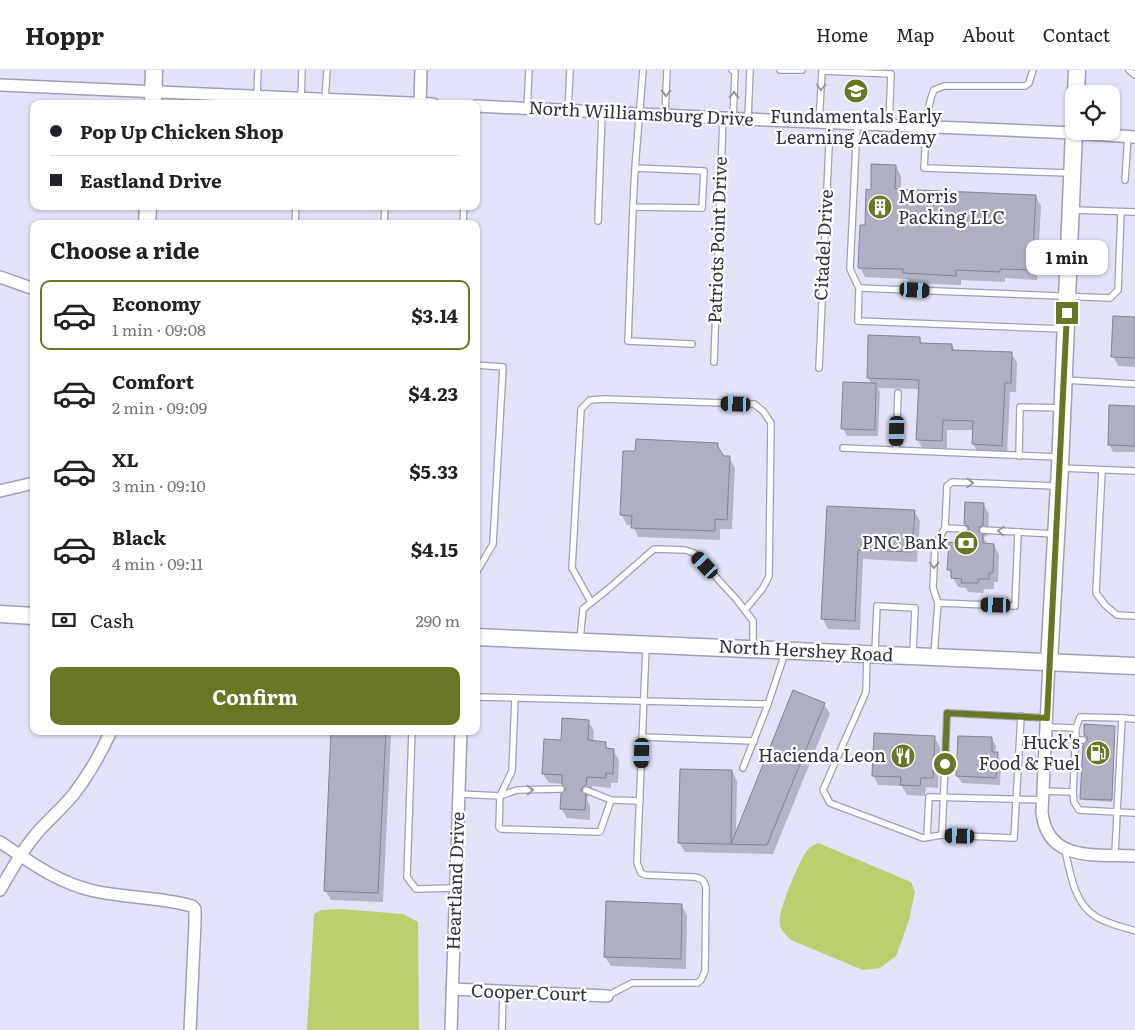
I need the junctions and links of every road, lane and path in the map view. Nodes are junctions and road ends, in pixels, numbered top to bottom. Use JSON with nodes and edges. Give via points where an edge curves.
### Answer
{"nodes":[{"id":1,"x":154,"y":70,"type":"edge"},
{"id":2,"x":258,"y":70,"type":"edge"},
{"id":3,"x":302,"y":70,"type":"edge"},
{"id":4,"x":327,"y":70,"type":"edge"},
{"id":5,"x":421,"y":70,"type":"edge"},
{"id":6,"x":529,"y":70,"type":"edge"},
{"id":7,"x":570,"y":70,"type":"edge"},
{"id":8,"x":643,"y":70,"type":"edge"},
{"id":9,"x":667,"y":70,"type":"edge"},
{"id":10,"x":732,"y":70,"type":"edge"},
{"id":11,"x":750,"y":70,"type":"edge"},
{"id":12,"x":780,"y":70,"type":"edge"},
{"id":13,"x":802,"y":70,"type":"edge"},
{"id":14,"x":1033,"y":70,"type":"edge"},
{"id":15,"x":1077,"y":70,"type":"edge"},
{"id":16,"x":1129,"y":70,"type":"edge"},
{"id":17,"x":1135,"y":75,"type":"edge"},
{"id":18,"x":0,"y":85,"type":"edge"},
{"id":19,"x":1076,"y":85,"type":"edge"},
{"id":20,"x":257,"y":96,"type":"junction"},
{"id":21,"x":153,"y":98,"type":"edge"},
{"id":22,"x":326,"y":99,"type":"junction"},
{"id":23,"x":291,"y":100,"type":"edge"},
{"id":24,"x":300,"y":100,"type":"edge"},
{"id":25,"x":313,"y":100,"type":"edge"},
{"id":26,"x":342,"y":100,"type":"edge"},
{"id":27,"x":420,"y":100,"type":"edge"},
{"id":28,"x":480,"y":106,"type":"edge"},
{"id":29,"x":527,"y":108,"type":"junction"},
{"id":30,"x":568,"y":111,"type":"junction"},
{"id":31,"x":602,"y":112,"type":"junction"},
{"id":32,"x":640,"y":114,"type":"junction"},
{"id":33,"x":665,"y":116,"type":"junction"},
{"id":34,"x":728,"y":119,"type":"junction"},
{"id":35,"x":748,"y":119,"type":"junction"},
{"id":36,"x":825,"y":122,"type":"junction"},
{"id":37,"x":857,"y":124,"type":"junction"},
{"id":38,"x":889,"y":125,"type":"junction"},
{"id":39,"x":926,"y":127,"type":"junction"},
{"id":40,"x":1065,"y":132,"type":"edge"},
{"id":41,"x":1131,"y":137,"type":"edge"},
{"id":42,"x":1074,"y":140,"type":"edge"},
{"id":43,"x":635,"y":168,"type":"junction"},
{"id":44,"x":1072,"y":173,"type":"junction"},
{"id":45,"x":1125,"y":180,"type":"dead end"},
{"id":46,"x":633,"y":207,"type":"junction"},
{"id":47,"x":1071,"y":210,"type":"junction"},
{"id":48,"x":1121,"y":212,"type":"junction"},
{"id":49,"x":1135,"y":212,"type":"edge"},
{"id":50,"x":598,"y":221,"type":"dead end"},
{"id":51,"x":0,"y":277,"type":"edge"},
{"id":52,"x":30,"y":288,"type":"edge"},
{"id":53,"x":859,"y":288,"type":"junction"},
{"id":54,"x":1068,"y":297,"type":"junction"},
{"id":55,"x":1066,"y":329,"type":"junction"},
{"id":56,"x":692,"y":344,"type":"dead end"},
{"id":57,"x":714,"y":362,"type":"dead end"},
{"id":58,"x":480,"y":365,"type":"edge"},
{"id":59,"x":819,"y":368,"type":"dead end"},
{"id":60,"x":1063,"y":380,"type":"junction"},
{"id":61,"x":1135,"y":384,"type":"edge"},
{"id":62,"x":898,"y":393,"type":"dead end"},
{"id":63,"x":1062,"y":408,"type":"junction"},
{"id":64,"x":843,"y":448,"type":"dead end"},
{"id":65,"x":896,"y":450,"type":"junction"},
{"id":66,"x":1019,"y":456,"type":"junction"},
{"id":67,"x":1060,"y":462,"type":"junction"},
{"id":68,"x":1102,"y":470,"type":"junction"},
{"id":69,"x":1135,"y":471,"type":"edge"},
{"id":70,"x":30,"y":483,"type":"edge"},
{"id":71,"x":1059,"y":486,"type":"junction"},
{"id":72,"x":0,"y":491,"type":"edge"},
{"id":73,"x":945,"y":528,"type":"junction"},
{"id":74,"x":964,"y":529,"type":"dead end"},
{"id":75,"x":983,"y":530,"type":"dead end"},
{"id":76,"x":1018,"y":532,"type":"junction"},
{"id":77,"x":1056,"y":534,"type":"junction"},
{"id":78,"x":480,"y":566,"type":"edge"},
{"id":79,"x":591,"y":602,"type":"junction"},
{"id":80,"x":938,"y":603,"type":"junction"},
{"id":81,"x":745,"y":610,"type":"junction"},
{"id":82,"x":0,"y":614,"type":"edge"},
{"id":83,"x":30,"y":616,"type":"edge"},
{"id":84,"x":1135,"y":616,"type":"edge"},
{"id":85,"x":480,"y":637,"type":"edge"},
{"id":86,"x":580,"y":641,"type":"junction"},
{"id":87,"x":646,"y":644,"type":"junction"},
{"id":88,"x":753,"y":649,"type":"junction"},
{"id":89,"x":786,"y":650,"type":"junction"},
{"id":90,"x":871,"y":654,"type":"junction"},
{"id":91,"x":913,"y":656,"type":"junction"},
{"id":92,"x":934,"y":657,"type":"junction"},
{"id":93,"x":1049,"y":662,"type":"junction"},
{"id":94,"x":1135,"y":666,"type":"edge"},
{"id":95,"x":480,"y":697,"type":"edge"},
{"id":96,"x":515,"y":698,"type":"junction"},
{"id":97,"x":644,"y":701,"type":"junction"},
{"id":98,"x":768,"y":704,"type":"junction"},
{"id":99,"x":1021,"y":716,"type":"junction"},
{"id":100,"x":1122,"y":718,"type":"junction"},
{"id":101,"x":1135,"y":719,"type":"edge"},
{"id":102,"x":1046,"y":722,"type":"junction"},
{"id":103,"x":1076,"y":728,"type":"junction"},
{"id":104,"x":109,"y":735,"type":"edge"},
{"id":105,"x":412,"y":735,"type":"edge"},
{"id":106,"x":461,"y":735,"type":"edge"},
{"id":107,"x":642,"y":737,"type":"junction"},
{"id":108,"x":754,"y":740,"type":"junction"},
{"id":109,"x":1076,"y":740,"type":"junction"},
{"id":110,"x":1083,"y":740,"type":"dead end"},
{"id":111,"x":1074,"y":764,"type":"junction"},
{"id":112,"x":1082,"y":764,"type":"dead end"},
{"id":113,"x":743,"y":768,"type":"dead end"},
{"id":114,"x":1074,"y":783,"type":"junction"},
{"id":115,"x":1081,"y":783,"type":"dead end"},
{"id":116,"x":562,"y":789,"type":"dead end"},
{"id":117,"x":586,"y":790,"type":"dead end"},
{"id":118,"x":1073,"y":792,"type":"junction"},
{"id":119,"x":459,"y":794,"type":"junction"},
{"id":120,"x":500,"y":796,"type":"junction"},
{"id":121,"x":1043,"y":796,"type":"junction"},
{"id":122,"x":944,"y":798,"type":"junction"},
{"id":123,"x":611,"y":800,"type":"junction"},
{"id":124,"x":1016,"y":800,"type":"junction"},
{"id":125,"x":640,"y":801,"type":"junction"},
{"id":126,"x":1117,"y":812,"type":"junction"},
{"id":127,"x":1135,"y":813,"type":"edge"},
{"id":128,"x":942,"y":836,"type":"junction"},
{"id":129,"x":928,"y":837,"type":"junction"},
{"id":130,"x":0,"y":842,"type":"edge"},
{"id":131,"x":1065,"y":850,"type":"junction"},
{"id":132,"x":1115,"y":855,"type":"junction"},
{"id":133,"x":20,"y":856,"type":"junction"},
{"id":134,"x":1135,"y":856,"type":"edge"},
{"id":135,"x":456,"y":888,"type":"junction"},
{"id":136,"x":0,"y":890,"type":"edge"},
{"id":137,"x":1135,"y":931,"type":"edge"},
{"id":138,"x":452,"y":989,"type":"junction"},
{"id":139,"x":503,"y":992,"type":"junction"},
{"id":140,"x":607,"y":996,"type":"joint"},
{"id":141,"x":190,"y":1030,"type":"edge"},
{"id":142,"x":451,"y":1030,"type":"edge"},
{"id":143,"x":502,"y":1030,"type":"edge"}],
"edges":[{"from":1,"to":21,"type":"main road"},
{"from":2,"to":20,"type":"lane"},
{"from":3,"to":24,"type":"lane"},
{"from":4,"to":22,"type":"lane"},
{"from":5,"to":27,"type":"street"},
{"from":6,"to":29,"type":"lane"},
{"from":7,"to":30,"type":"lane"},
{"from":8,"to":32,"type":"lane"},
{"from":9,"to":33,"type":"lane","one_way":true},
{"from":34,"to":10,"type":"lane","name":"Patriots Point Drive","one_way":true},
{"from":11,"to":35,"type":"lane"},
{"from":12,"to":13,"type":"lane"},
{"from":14,"to":39,"type":"lane","via":[[1025,86],[944,86],[934,90]]},
{"from":15,"to":19,"type":"main road"},
{"from":16,"to":17,"type":"lane"},
{"from":18,"to":21,"type":"street"},
{"from":20,"to":21,"type":"street"},
{"from":20,"to":23,"type":"street"},
{"from":22,"to":25,"type":"street"},
{"from":22,"to":26,"type":"street"},
{"from":28,"to":29,"type":"street","name":"North Williamsburg Drive"},
{"from":29,"to":30,"type":"street","name":"North Williamsburg Drive"},
{"from":30,"to":31,"type":"street","name":"North Williamsburg Drive"},
{"from":31,"to":32,"type":"street","name":"North Williamsburg Drive"},
{"from":31,"to":50,"type":"lane"},
{"from":32,"to":33,"type":"street","name":"North Williamsburg Drive"},
{"from":32,"to":43,"type":"lane"},
{"from":33,"to":34,"type":"street","name":"North Williamsburg Drive"},
{"from":34,"to":35,"type":"street","name":"North Williamsburg Drive"},
{"from":34,"to":57,"type":"lane","name":"Patriots Point Drive"},
{"from":35,"to":36,"type":"street","name":"North Williamsburg Drive"},
{"from":36,"to":37,"type":"street","name":"North Williamsburg Drive"},
{"from":38,"to":36,"type":"lane","name":"Citadel Drive","one_way":true,"via":[[891,74],[822,71]]},
{"from":36,"to":59,"type":"lane","name":"Citadel Drive"},
{"from":37,"to":38,"type":"street","name":"North Williamsburg Drive"},
{"from":37,"to":53,"type":"lane","via":[[850,269]]},
{"from":38,"to":39,"type":"street","name":"North Williamsburg Drive"},
{"from":39,"to":40,"type":"street","name":"North Williamsburg Drive"},
{"from":39,"to":44,"type":"lane","via":[[924,168]]},
{"from":41,"to":45,"type":"lane"},
{"from":42,"to":44,"type":"main road"},
{"from":43,"to":46,"type":"lane"},
{"from":43,"to":46,"type":"lane","via":[[704,171],[702,208]]},
{"from":44,"to":47,"type":"main road"},
{"from":46,"to":56,"type":"lane","via":[[628,341]]},
{"from":47,"to":48,"type":"lane"},
{"from":47,"to":54,"type":"main road"},
{"from":48,"to":49,"type":"lane"},
{"from":48,"to":54,"type":"lane","via":[[1118,290],[1110,298]]},
{"from":51,"to":52,"type":"street"},
{"from":53,"to":54,"type":"lane"},
{"from":53,"to":55,"type":"lane","via":[[858,321]]},
{"from":54,"to":55,"type":"main road"},
{"from":55,"to":60,"type":"main road"},
{"from":58,"to":78,"type":"lane","via":[[503,367],[493,544]]},
{"from":60,"to":61,"type":"lane"},
{"from":60,"to":63,"type":"main road"},
{"from":62,"to":65,"type":"lane"},
{"from":63,"to":66,"type":"lane","via":[[1020,407]]},
{"from":63,"to":67,"type":"main road"},
{"from":64,"to":65,"type":"lane"},
{"from":65,"to":66,"type":"lane"},
{"from":66,"to":67,"type":"lane"},
{"from":67,"to":68,"type":"lane"},
{"from":67,"to":71,"type":"main road"},
{"from":68,"to":69,"type":"lane"},
{"from":68,"to":84,"type":"lane","via":[[1096,593],[1117,615]]},
{"from":70,"to":72,"type":"street"},
{"from":73,"to":71,"type":"lane","one_way":true,"via":[[947,486],[952,482]]},
{"from":71,"to":77,"type":"main road"},
{"from":73,"to":74,"type":"lane"},
{"from":73,"to":80,"type":"lane","one_way":true,"via":[[935,546],[933,588]]},
{"from":76,"to":75,"type":"lane","one_way":true},
{"from":76,"to":77,"type":"lane"},
{"from":76,"to":80,"type":"lane","via":[[1015,606]]},
{"from":77,"to":93,"type":"main road"},
{"from":79,"to":81,"type":"lane","via":[[654,549],[685,550],[694,553]]},
{"from":79,"to":81,"type":"lane","via":[[572,568],[581,409],[590,400],[605,399],[754,404],[763,410],[771,424],[769,576]]},
{"from":79,"to":86,"type":"lane","via":[[583,608]]},
{"from":80,"to":92,"type":"lane"},
{"from":81,"to":88,"type":"lane","via":[[753,621]]},
{"from":82,"to":83,"type":"main road"},
{"from":85,"to":86,"type":"main road","name":"North Hershey Road"},
{"from":86,"to":87,"type":"main road","name":"North Hershey Road"},
{"from":87,"to":88,"type":"main road","name":"North Hershey Road"},
{"from":87,"to":97,"type":"lane"},
{"from":88,"to":89,"type":"main road","name":"North Hershey Road"},
{"from":89,"to":90,"type":"main road","name":"North Hershey Road"},
{"from":89,"to":98,"type":"lane"},
{"from":90,"to":91,"type":"main road","name":"North Hershey Road"},
{"from":90,"to":91,"type":"lane","via":[[877,606],[915,608]]},
{"from":90,"to":129,"type":"lane","via":[[866,692],[823,790],[830,803],[923,838]]},
{"from":91,"to":92,"type":"main road","name":"North Hershey Road"},
{"from":92,"to":93,"type":"main road","name":"North Hershey Road"},
{"from":93,"to":94,"type":"main road","name":"North Hershey Road"},
{"from":93,"to":102,"type":"street"},
{"from":95,"to":96,"type":"lane"},
{"from":96,"to":97,"type":"lane"},
{"from":96,"to":120,"type":"lane","via":[[512,771]]},
{"from":97,"to":98,"type":"lane"},
{"from":97,"to":107,"type":"lane"},
{"from":98,"to":108,"type":"lane"},
{"from":99,"to":102,"type":"lane"},
{"from":99,"to":122,"type":"lane","via":[[947,713]]},
{"from":99,"to":124,"type":"lane"},
{"from":100,"to":101,"type":"lane"},
{"from":100,"to":103,"type":"lane","via":[[1080,716]]},
{"from":100,"to":126,"type":"lane","via":[[1117,742]]},
{"from":102,"to":103,"type":"lane"},
{"from":102,"to":121,"type":"street"},
{"from":103,"to":109,"type":"lane"},
{"from":104,"to":133,"type":"street","via":[[83,781]]},
{"from":105,"to":135,"type":"lane","via":[[407,877],[416,889]]},
{"from":106,"to":119,"type":"street","name":"Heartland Drive"},
{"from":107,"to":108,"type":"lane"},
{"from":107,"to":125,"type":"lane"},
{"from":108,"to":113,"type":"lane"},
{"from":109,"to":110,"type":"lane"},
{"from":109,"to":111,"type":"lane"},
{"from":111,"to":112,"type":"lane"},
{"from":111,"to":114,"type":"lane"},
{"from":114,"to":115,"type":"lane"},
{"from":114,"to":118,"type":"lane"},
{"from":120,"to":116,"type":"lane","one_way":true,"via":[[517,790]]},
{"from":117,"to":123,"type":"lane"},
{"from":118,"to":121,"type":"lane"},
{"from":118,"to":126,"type":"lane","via":[[1079,810]]},
{"from":119,"to":120,"type":"lane"},
{"from":119,"to":135,"type":"street","name":"Heartland Drive"},
{"from":120,"to":123,"type":"lane","via":[[501,829],[600,832]]},
{"from":121,"to":124,"type":"lane"},
{"from":121,"to":131,"type":"street","via":[[1043,823],[1055,843]]},
{"from":122,"to":124,"type":"lane"},
{"from":122,"to":128,"type":"lane"},
{"from":122,"to":129,"type":"lane","via":[[929,797]]},
{"from":123,"to":125,"type":"lane"},
{"from":124,"to":128,"type":"lane","via":[[1014,838]]},
{"from":125,"to":140,"type":"lane","via":[[637,863],[641,873],[700,878],[706,887],[705,971],[697,983],[632,983]]},
{"from":126,"to":127,"type":"lane"},
{"from":126,"to":132,"type":"lane"},
{"from":128,"to":129,"type":"lane"},
{"from":130,"to":133,"type":"street"},
{"from":131,"to":132,"type":"street"},
{"from":131,"to":137,"type":"lane","via":[[1075,888],[1088,910],[1095,916]]},
{"from":132,"to":134,"type":"street"},
{"from":133,"to":136,"type":"street"},
{"from":133,"to":141,"type":"street","via":[[79,887],[192,906],[195,923]]},
{"from":135,"to":138,"type":"street","name":"Heartland Drive"},
{"from":138,"to":139,"type":"street","name":"Cooper Court"},
{"from":138,"to":142,"type":"street","name":"Heartland Drive"},
{"from":139,"to":140,"type":"street","name":"Cooper Court"},
{"from":139,"to":143,"type":"lane"}]}
